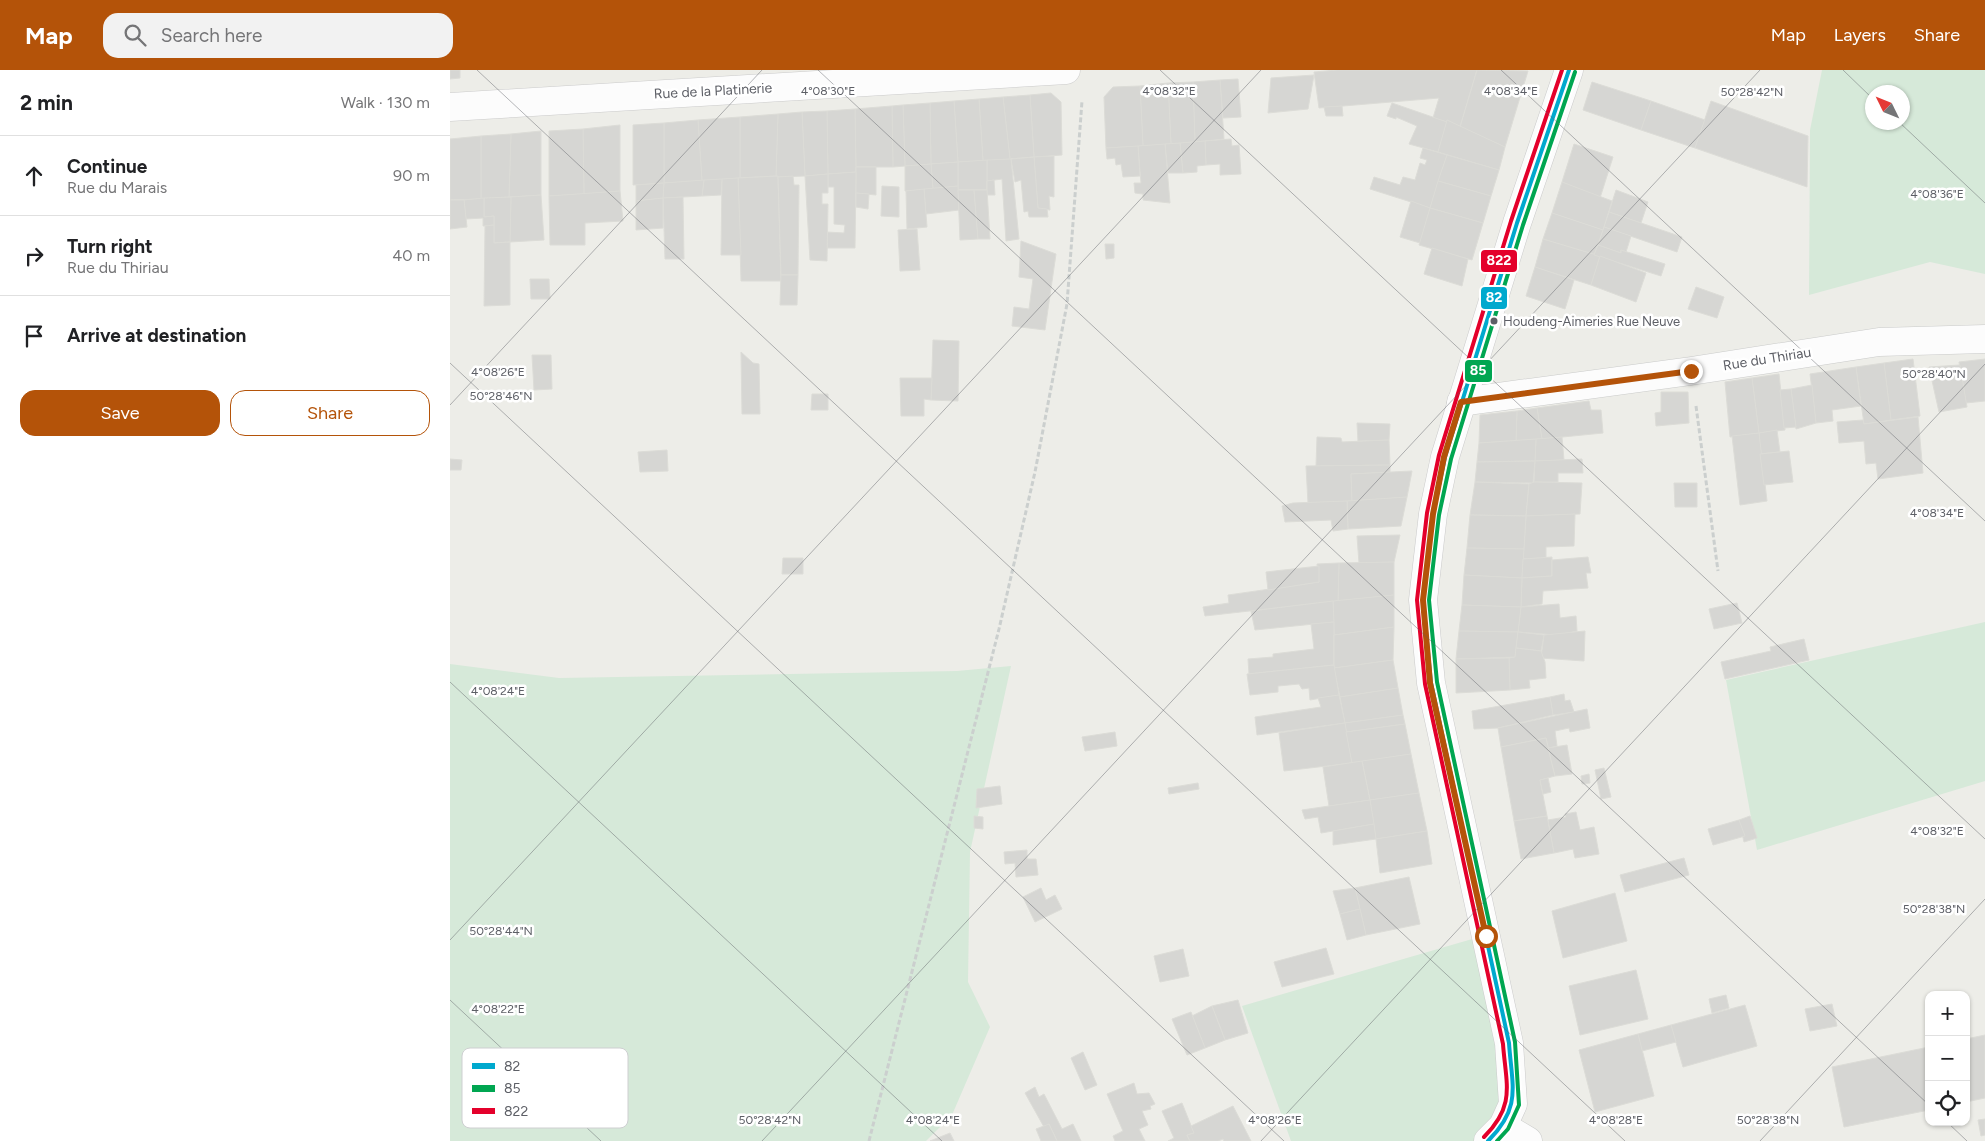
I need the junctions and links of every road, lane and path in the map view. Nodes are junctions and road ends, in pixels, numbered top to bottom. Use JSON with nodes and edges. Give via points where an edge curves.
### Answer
{"nodes":[{"id":1,"x":1066,"y":70,"type":"edge"},
{"id":2,"x":1569,"y":70,"type":"edge"},
{"id":3,"x":1082,"y":99,"type":"dead end"},
{"id":4,"x":450,"y":107,"type":"edge"},
{"id":5,"x":1985,"y":339,"type":"edge"},
{"id":6,"x":1691,"y":371,"type":"junction"},
{"id":7,"x":1461,"y":402,"type":"junction"},
{"id":8,"x":1718,"y":571,"type":"dead end"},
{"id":9,"x":1495,"y":1133,"type":"edge"},
{"id":10,"x":869,"y":1141,"type":"edge"},
{"id":11,"x":1528,"y":1141,"type":"edge"}],
"edges":[{"from":1,"to":4,"type":"street","name":"Rue de la Platinerie"},
{"from":2,"to":7,"type":"street"},
{"from":3,"to":10,"type":"path","via":[[1067,304],[1035,472],[1000,629]]},
{"from":5,"to":6,"type":"street","name":"Rue du Thiriau","via":[[1879,342]]},
{"from":6,"to":7,"type":"street","name":"Rue du Thiriau"},
{"from":6,"to":8,"type":"path"},
{"from":7,"to":9,"type":"street","via":[[1444,457],[1433,514],[1423,600],[1430,683],[1509,1042],[1513,1104]]},
{"from":9,"to":11,"type":"street"}]}
